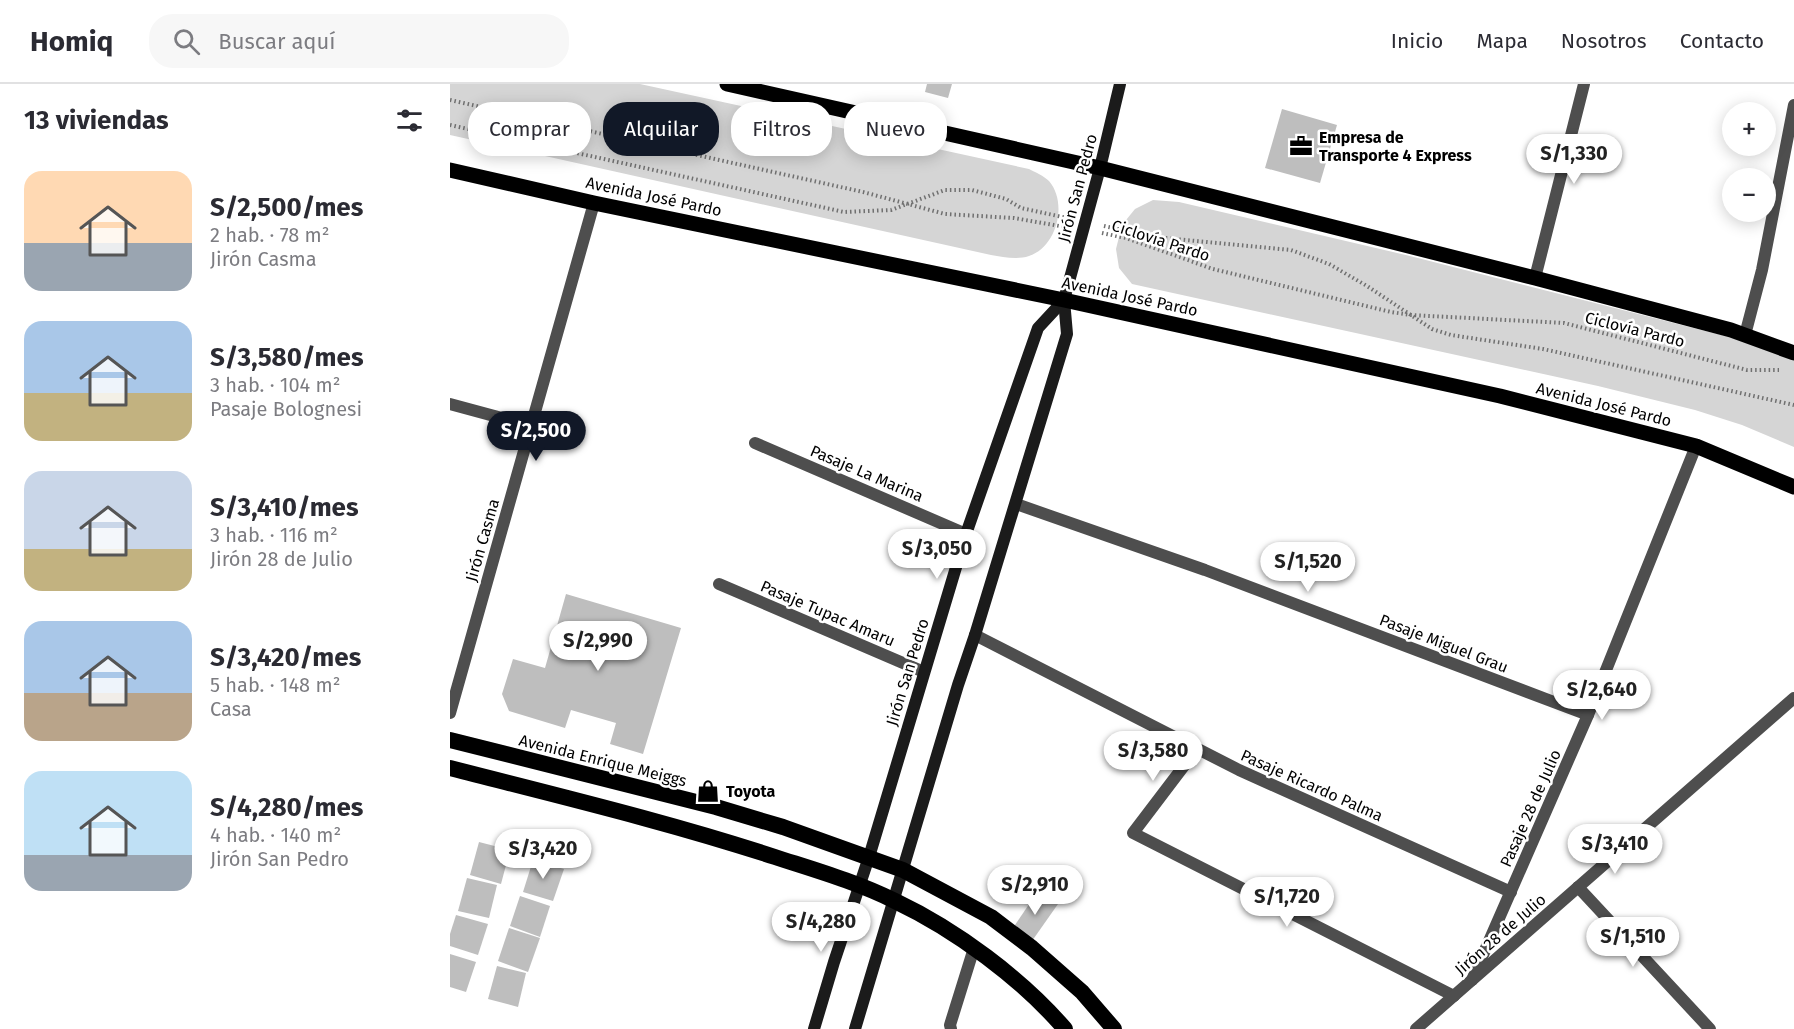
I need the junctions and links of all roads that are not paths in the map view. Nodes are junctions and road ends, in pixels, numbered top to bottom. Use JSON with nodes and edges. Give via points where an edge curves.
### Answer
{"nodes":[{"id":1,"x":727,"y":84,"type":"edge"},
{"id":2,"x":1120,"y":84,"type":"edge"},
{"id":3,"x":1584,"y":84,"type":"edge"},
{"id":4,"x":1794,"y":105,"type":"edge"},
{"id":5,"x":1100,"y":168,"type":"junction"},
{"id":6,"x":450,"y":170,"type":"edge"},
{"id":7,"x":594,"y":202,"type":"junction"},
{"id":8,"x":1535,"y":278,"type":"junction"},
{"id":9,"x":1064,"y":300,"type":"junction"},
{"id":10,"x":1745,"y":335,"type":"junction"},
{"id":11,"x":1794,"y":353,"type":"edge"},
{"id":12,"x":450,"y":404,"type":"edge"},
{"id":13,"x":531,"y":426,"type":"junction"},
{"id":14,"x":755,"y":443,"type":"dead end"},
{"id":15,"x":1696,"y":446,"type":"junction"},
{"id":16,"x":1794,"y":487,"type":"edge"},
{"id":17,"x":1016,"y":504,"type":"junction"},
{"id":18,"x":966,"y":534,"type":"junction"},
{"id":19,"x":719,"y":584,"type":"dead end"},
{"id":20,"x":975,"y":635,"type":"junction"},
{"id":21,"x":924,"y":672,"type":"junction"},
{"id":22,"x":1794,"y":698,"type":"edge"},
{"id":23,"x":450,"y":713,"type":"edge"},
{"id":24,"x":1588,"y":715,"type":"junction"},
{"id":25,"x":450,"y":740,"type":"edge"},
{"id":26,"x":1196,"y":750,"type":"junction"},
{"id":27,"x":450,"y":768,"type":"edge"},
{"id":28,"x":869,"y":858,"type":"junction"},
{"id":29,"x":903,"y":870,"type":"junction"},
{"id":30,"x":860,"y":886,"type":"junction"},
{"id":31,"x":1578,"y":887,"type":"junction"},
{"id":32,"x":1511,"y":892,"type":"junction"},
{"id":33,"x":895,"y":900,"type":"junction"},
{"id":34,"x":974,"y":948,"type":"junction"},
{"id":35,"x":1472,"y":981,"type":"junction"},
{"id":36,"x":1454,"y":996,"type":"junction"},
{"id":37,"x":814,"y":1029,"type":"edge"},
{"id":38,"x":855,"y":1029,"type":"edge"},
{"id":39,"x":951,"y":1029,"type":"edge"},
{"id":40,"x":1065,"y":1029,"type":"edge"},
{"id":41,"x":1114,"y":1029,"type":"edge"},
{"id":42,"x":1416,"y":1029,"type":"edge"},
{"id":43,"x":1710,"y":1029,"type":"edge"}],
"edges":[{"from":1,"to":5,"type":"main road"},
{"from":2,"to":5,"type":"main road","name":"Jirón San Pedro"},
{"from":3,"to":8,"type":"street"},
{"from":4,"to":10,"type":"street","via":[[1762,270]]},
{"from":5,"to":8,"type":"main road"},
{"from":5,"to":9,"type":"main road","name":"Jirón San Pedro"},
{"from":6,"to":7,"type":"main road","name":"Avenida José Pardo"},
{"from":7,"to":9,"type":"main road","name":"Avenida José Pardo"},
{"from":7,"to":13,"type":"street","name":"Jirón Casma"},
{"from":8,"to":10,"type":"main road"},
{"from":9,"to":15,"type":"main road","name":"Avenida José Pardo","via":[[1500,396]]},
{"from":9,"to":17,"type":"main road","name":"Jirón San Pedro","via":[[1068,334]]},
{"from":9,"to":18,"type":"main road","name":"Jirón San Pedro","via":[[1038,328]]},
{"from":10,"to":11,"type":"main road"},
{"from":12,"to":13,"type":"street"},
{"from":13,"to":23,"type":"street","name":"Jirón Casma"},
{"from":14,"to":18,"type":"street","name":"Pasaje La Marina"},
{"from":15,"to":16,"type":"main road","name":"Avenida José Pardo"},
{"from":15,"to":24,"type":"street","name":"Pasaje 28 de Julio"},
{"from":17,"to":20,"type":"main road","name":"Jirón San Pedro"},
{"from":17,"to":24,"type":"street","name":"Pasaje Miguel Grau","via":[[1205,570]]},
{"from":18,"to":21,"type":"main road","name":"Jirón San Pedro"},
{"from":19,"to":21,"type":"street","name":"Pasaje Tupac Amaru"},
{"from":20,"to":26,"type":"street","name":"Pasaje Ricardo Palma"},
{"from":20,"to":29,"type":"main road","name":"Jirón San Pedro"},
{"from":21,"to":28,"type":"main road","name":"Jirón San Pedro"},
{"from":22,"to":31,"type":"street","name":"Jirón 28 de Julio"},
{"from":24,"to":32,"type":"street","name":"Pasaje 28 de Julio"},
{"from":25,"to":28,"type":"highway","name":"Avenida Enrique Meiggs","via":[[716,807]]},
{"from":26,"to":32,"type":"street","name":"Pasaje Ricardo Palma"},
{"from":26,"to":36,"type":"street","via":[[1133,833]]},
{"from":27,"to":30,"type":"highway","via":[[727,841]]},
{"from":28,"to":29,"type":"highway","name":"Avenida Enrique Meiggs"},
{"from":28,"to":30,"type":"main road","name":"Jirón San Pedro"},
{"from":29,"to":33,"type":"main road","name":"Jirón San Pedro"},
{"from":29,"to":41,"type":"highway","name":"Avenida Enrique Meiggs","via":[[992,917],[1082,992]]},
{"from":30,"to":33,"type":"highway"},
{"from":30,"to":37,"type":"main road","name":"Jirón San Pedro"},
{"from":31,"to":35,"type":"street","name":"Jirón 28 de Julio"},
{"from":31,"to":43,"type":"street"},
{"from":32,"to":35,"type":"street","name":"Pasaje 28 de Julio"},
{"from":33,"to":34,"type":"highway"},
{"from":33,"to":38,"type":"main road","name":"Jirón San Pedro"},
{"from":34,"to":39,"type":"street"},
{"from":34,"to":40,"type":"highway","via":[[1052,1013]]},
{"from":35,"to":36,"type":"street","name":"Jirón 28 de Julio"},
{"from":36,"to":42,"type":"street","name":"Jirón 28 de Julio"}]}
